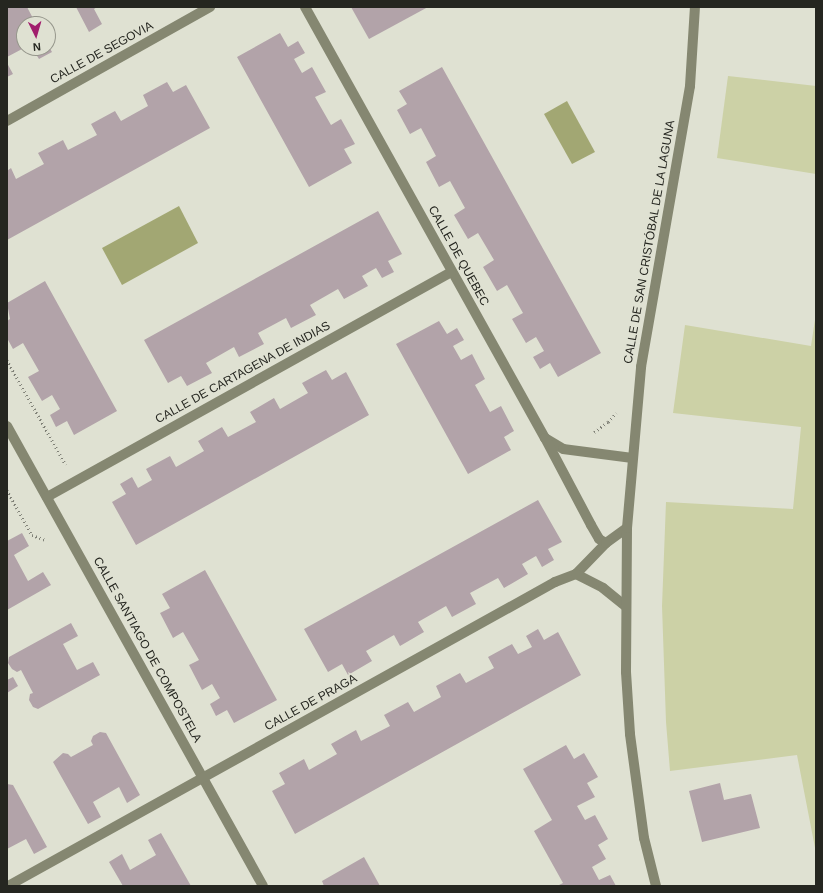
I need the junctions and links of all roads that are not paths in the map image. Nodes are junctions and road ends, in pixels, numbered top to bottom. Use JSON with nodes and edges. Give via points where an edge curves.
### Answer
{"nodes":[{"id":1,"x":210,"y":7,"type":"edge"},
{"id":2,"x":305,"y":7,"type":"edge"},
{"id":3,"x":695,"y":7,"type":"edge"},
{"id":4,"x":7,"y":121,"type":"edge"},
{"id":5,"x":451,"y":272,"type":"junction"},
{"id":6,"x":7,"y":426,"type":"edge"},
{"id":7,"x":545,"y":438,"type":"junction"},
{"id":8,"x":632,"y":458,"type":"junction"},
{"id":9,"x":47,"y":497,"type":"junction"},
{"id":10,"x":627,"y":528,"type":"junction"},
{"id":11,"x":606,"y":543,"type":"junction"},
{"id":12,"x":576,"y":574,"type":"junction"},
{"id":13,"x":625,"y":606,"type":"junction"},
{"id":14,"x":204,"y":777,"type":"junction"},
{"id":15,"x":8,"y":886,"type":"edge"},
{"id":16,"x":263,"y":886,"type":"edge"},
{"id":17,"x":656,"y":886,"type":"edge"}],
"edges":[{"from":1,"to":4,"type":"street","name":"CALLE DE SEGOVIA"},
{"from":2,"to":5,"type":"street","name":"CALLE DE QUEBEC"},
{"from":3,"to":8,"type":"street","name":"CALLE DE SAN CRISTÓBAL DE LA LAGUNA","via":[[690,86],[676,174],[647,319]]},
{"from":5,"to":7,"type":"street","name":"CALLE DE QUEBEC"},
{"from":5,"to":9,"type":"street","name":"CALLE DE CARTAGENA DE INDIAS"},
{"from":6,"to":9,"type":"street","name":"CALLE SANTIAGO DE COMPOSTELA"},
{"from":7,"to":8,"type":"street","name":"CALLE DE QUEBEC","via":[[563,449]]},
{"from":7,"to":11,"type":"street","via":[[599,539]]},
{"from":8,"to":10,"type":"street","name":"CALLE DE SAN CRISTÓBAL DE LA LAGUNA"},
{"from":9,"to":14,"type":"street","name":"CALLE SANTIAGO DE COMPOSTELA"},
{"from":10,"to":11,"type":"street"},
{"from":10,"to":13,"type":"street","name":"CALLE DE SAN CRISTÓBAL DE LA LAGUNA"},
{"from":11,"to":12,"type":"street"},
{"from":12,"to":13,"type":"street","via":[[603,588]]},
{"from":12,"to":14,"type":"street","name":"CALLE DE PRAGA","via":[[555,582]]},
{"from":13,"to":17,"type":"street","name":"CALLE DE SAN CRISTÓBAL DE LA LAGUNA","via":[[626,672],[636,793]]},
{"from":14,"to":15,"type":"street","name":"CALLE DE PRAGA"},
{"from":14,"to":16,"type":"street","name":"CALLE SANTIAGO DE COMPOSTELA"}]}
